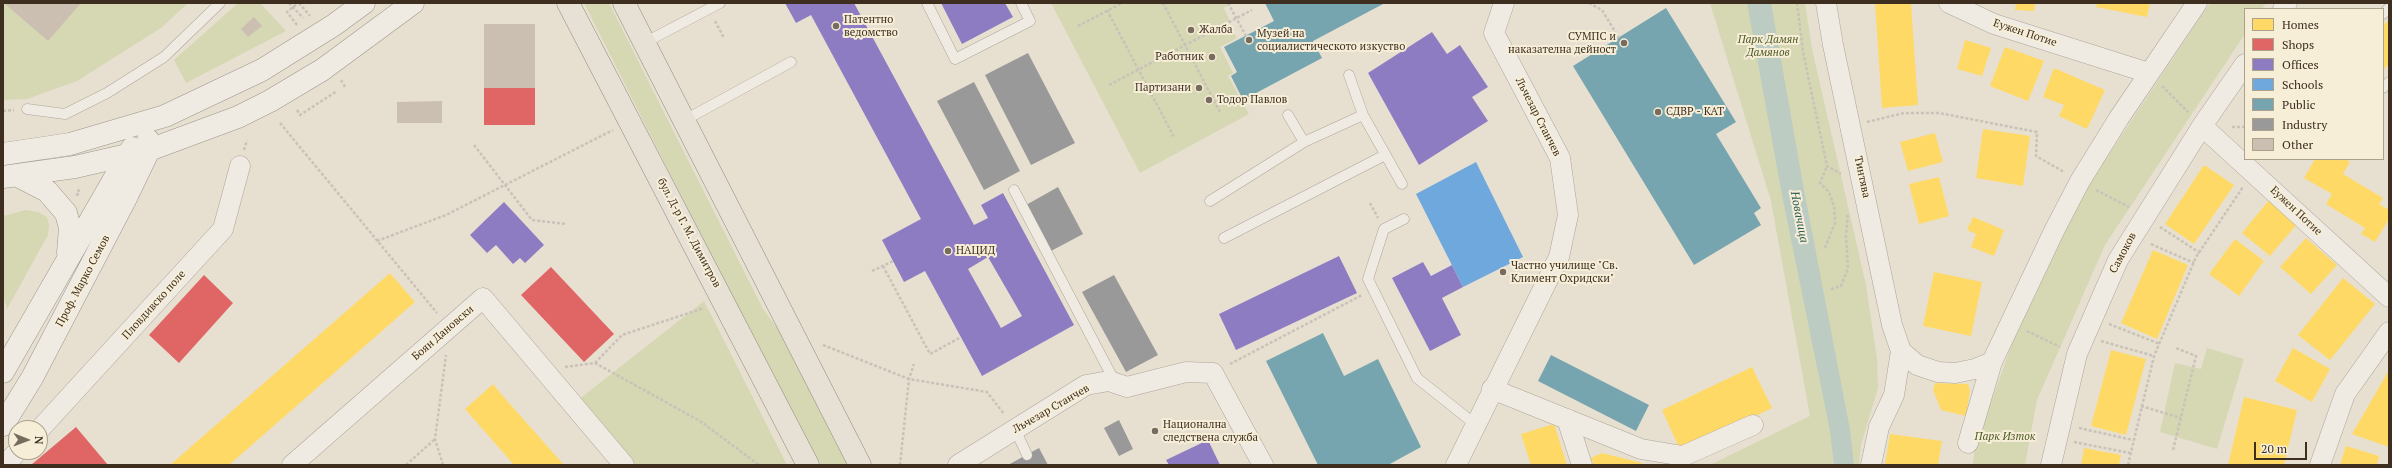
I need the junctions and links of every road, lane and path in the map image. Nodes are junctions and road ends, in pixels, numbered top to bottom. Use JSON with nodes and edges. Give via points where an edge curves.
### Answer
{"nodes":[{"id":1,"x":220,"y":3,"type":"edge"},
{"id":2,"x":289,"y":3,"type":"edge"},
{"id":3,"x":299,"y":3,"type":"edge"},
{"id":4,"x":364,"y":3,"type":"edge"},
{"id":5,"x":413,"y":3,"type":"edge"},
{"id":6,"x":568,"y":3,"type":"edge"},
{"id":7,"x":624,"y":3,"type":"edge"},
{"id":8,"x":720,"y":3,"type":"edge"},
{"id":9,"x":927,"y":3,"type":"edge"},
{"id":10,"x":1021,"y":3,"type":"edge"},
{"id":11,"x":1122,"y":3,"type":"edge"},
{"id":12,"x":1163,"y":3,"type":"edge"},
{"id":13,"x":1228,"y":3,"type":"edge"},
{"id":14,"x":1504,"y":3,"type":"edge"},
{"id":15,"x":1589,"y":3,"type":"edge"},
{"id":16,"x":1797,"y":3,"type":"edge"},
{"id":17,"x":1826,"y":3,"type":"edge"},
{"id":18,"x":1949,"y":3,"type":"edge"},
{"id":19,"x":2198,"y":3,"type":"edge"},
{"id":20,"x":293,"y":7,"type":"junction"},
{"id":21,"x":708,"y":9,"type":"junction"},
{"id":22,"x":1107,"y":10,"type":"junction"},
{"id":23,"x":1252,"y":10,"type":"dead end"},
{"id":24,"x":310,"y":16,"type":"dead end"},
{"id":25,"x":303,"y":18,"type":"dead end"},
{"id":26,"x":1236,"y":18,"type":"junction"},
{"id":27,"x":297,"y":25,"type":"dead end"},
{"id":28,"x":1078,"y":26,"type":"dead end"},
{"id":29,"x":1246,"y":36,"type":"dead end"},
{"id":30,"x":724,"y":38,"type":"dead end"},
{"id":31,"x":1619,"y":38,"type":"dead end"},
{"id":32,"x":644,"y":43,"type":"junction"},
{"id":33,"x":1185,"y":45,"type":"junction"},
{"id":34,"x":791,"y":62,"type":"dead end"},
{"id":35,"x":2244,"y":65,"type":"edge"},
{"id":36,"x":1139,"y":70,"type":"junction"},
{"id":37,"x":2149,"y":73,"type":"junction"},
{"id":38,"x":1349,"y":75,"type":"dead end"},
{"id":39,"x":1109,"y":85,"type":"dead end"},
{"id":40,"x":337,"y":91,"type":"dead end"},
{"id":41,"x":27,"y":109,"type":"dead end"},
{"id":42,"x":297,"y":110,"type":"dead end"},
{"id":43,"x":1220,"y":112,"type":"dead end"},
{"id":44,"x":1288,"y":115,"type":"dead end"},
{"id":45,"x":1363,"y":115,"type":"junction"},
{"id":46,"x":683,"y":121,"type":"junction"},
{"id":47,"x":1864,"y":122,"type":"dead end"},
{"id":48,"x":280,"y":123,"type":"dead end"},
{"id":49,"x":2202,"y":126,"type":"junction"},
{"id":50,"x":619,"y":127,"type":"dead end"},
{"id":51,"x":143,"y":136,"type":"junction"},
{"id":52,"x":1174,"y":137,"type":"dead end"},
{"id":53,"x":1304,"y":142,"type":"junction"},
{"id":54,"x":474,"y":144,"type":"dead end"},
{"id":55,"x":3,"y":154,"type":"edge"},
{"id":56,"x":1385,"y":154,"type":"junction"},
{"id":57,"x":126,"y":156,"type":"junction"},
{"id":58,"x":240,"y":166,"type":"dead end"},
{"id":59,"x":1827,"y":166,"type":"junction"},
{"id":60,"x":2058,"y":168,"type":"dead end"},
{"id":61,"x":2252,"y":171,"type":"junction"},
{"id":62,"x":11,"y":176,"type":"edge"},
{"id":63,"x":1846,"y":177,"type":"dead end"},
{"id":64,"x":1402,"y":184,"type":"dead end"},
{"id":65,"x":505,"y":185,"type":"junction"},
{"id":66,"x":1014,"y":190,"type":"dead end"},
{"id":67,"x":2099,"y":192,"type":"dead end"},
{"id":68,"x":1210,"y":201,"type":"dead end"},
{"id":69,"x":1868,"y":205,"type":"junction"},
{"id":70,"x":2124,"y":205,"type":"dead end"},
{"id":71,"x":2144,"y":216,"type":"junction"},
{"id":72,"x":1404,"y":219,"type":"dead end"},
{"id":73,"x":566,"y":224,"type":"dead end"},
{"id":74,"x":2132,"y":235,"type":"junction"},
{"id":75,"x":1224,"y":238,"type":"dead end"},
{"id":76,"x":377,"y":241,"type":"junction"},
{"id":77,"x":1825,"y":248,"type":"dead end"},
{"id":78,"x":2200,"y":253,"type":"junction"},
{"id":79,"x":66,"y":261,"type":"junction"},
{"id":80,"x":893,"y":261,"type":"dead end"},
{"id":81,"x":2194,"y":263,"type":"junction"},
{"id":82,"x":883,"y":266,"type":"junction"},
{"id":83,"x":872,"y":272,"type":"dead end"},
{"id":84,"x":1368,"y":279,"type":"junction"},
{"id":85,"x":1830,"y":289,"type":"dead end"},
{"id":86,"x":2389,"y":297,"type":"edge"},
{"id":87,"x":710,"y":306,"type":"dead end"},
{"id":88,"x":2092,"y":317,"type":"junction"},
{"id":89,"x":449,"y":328,"type":"junction"},
{"id":90,"x":2389,"y":332,"type":"edge"},
{"id":91,"x":2030,"y":333,"type":"dead end"},
{"id":92,"x":2084,"y":336,"type":"junction"},
{"id":93,"x":961,"y":337,"type":"dead end"},
{"id":94,"x":2055,"y":344,"type":"dead end"},
{"id":95,"x":2160,"y":344,"type":"junction"},
{"id":96,"x":823,"y":345,"type":"dead end"},
{"id":97,"x":2176,"y":348,"type":"dead end"},
{"id":98,"x":1901,"y":351,"type":"junction"},
{"id":99,"x":2154,"y":356,"type":"junction"},
{"id":100,"x":1992,"y":362,"type":"junction"},
{"id":101,"x":595,"y":363,"type":"junction"},
{"id":102,"x":914,"y":364,"type":"dead end"},
{"id":103,"x":543,"y":369,"type":"junction"},
{"id":104,"x":3,"y":372,"type":"edge"},
{"id":105,"x":1213,"y":373,"type":"junction"},
{"id":106,"x":910,"y":379,"type":"junction"},
{"id":107,"x":1116,"y":384,"type":"junction"},
{"id":108,"x":1492,"y":389,"type":"junction"},
{"id":109,"x":2141,"y":406,"type":"junction"},
{"id":110,"x":2181,"y":418,"type":"junction"},
{"id":111,"x":1567,"y":419,"type":"junction"},
{"id":112,"x":48,"y":420,"type":"edge"},
{"id":113,"x":3,"y":425,"type":"edge"},
{"id":114,"x":1476,"y":425,"type":"junction"},
{"id":115,"x":1753,"y":426,"type":"dead end"},
{"id":116,"x":1014,"y":429,"type":"junction"},
{"id":117,"x":2058,"y":431,"type":"junction"},
{"id":118,"x":435,"y":439,"type":"junction"},
{"id":119,"x":2133,"y":440,"type":"junction"},
{"id":120,"x":1968,"y":444,"type":"dead end"},
{"id":121,"x":2173,"y":450,"type":"dead end"},
{"id":122,"x":2130,"y":453,"type":"junction"},
{"id":123,"x":1027,"y":455,"type":"dead end"},
{"id":124,"x":292,"y":465,"type":"edge"},
{"id":125,"x":406,"y":465,"type":"edge"},
{"id":126,"x":443,"y":465,"type":"edge"},
{"id":127,"x":624,"y":465,"type":"edge"},
{"id":128,"x":759,"y":465,"type":"edge"},
{"id":129,"x":808,"y":465,"type":"edge"},
{"id":130,"x":860,"y":465,"type":"edge"},
{"id":131,"x":900,"y":465,"type":"edge"},
{"id":132,"x":958,"y":465,"type":"edge"},
{"id":133,"x":1263,"y":465,"type":"edge"},
{"id":134,"x":1456,"y":465,"type":"edge"},
{"id":135,"x":1582,"y":465,"type":"edge"},
{"id":136,"x":1871,"y":465,"type":"edge"},
{"id":137,"x":2050,"y":465,"type":"edge"},
{"id":138,"x":2128,"y":465,"type":"edge"},
{"id":139,"x":2320,"y":465,"type":"edge"}],
"edges":[{"from":1,"to":41,"type":"lane","via":[[164,57],[106,93],[65,114]]},
{"from":2,"to":20,"type":"path"},
{"from":3,"to":20,"type":"path"},
{"from":3,"to":24,"type":"path"},
{"from":4,"to":51,"type":"main road","via":[[262,70],[160,118]]},
{"from":5,"to":51,"type":"main road","via":[[322,70],[270,101],[205,131]]},
{"from":6,"to":129,"type":"main road","name":"бул. Д-р Г. М. Димитров"},
{"from":7,"to":32,"type":"main road"},
{"from":8,"to":21,"type":"lane"},
{"from":9,"to":10,"type":"lane","via":[[955,59],[1030,21]]},
{"from":11,"to":22,"type":"path"},
{"from":12,"to":33,"type":"path"},
{"from":13,"to":26,"type":"path"},
{"from":14,"to":108,"type":"street","name":"Лъчезар Станчев","via":[[1494,33],[1560,158],[1568,215],[1559,257]]},
{"from":15,"to":31,"type":"path","via":[[1602,10]]},
{"from":16,"to":59,"type":"path","via":[[1803,52]]},
{"from":17,"to":69,"type":"street","name":"Тинтява"},
{"from":18,"to":37,"type":"street","name":"Еужен Потие","via":[[1994,24]]},
{"from":19,"to":37,"type":"street"},
{"from":20,"to":25,"type":"path"},
{"from":20,"to":27,"type":"path","via":[[287,12]]},
{"from":21,"to":30,"type":"path"},
{"from":21,"to":32,"type":"lane"},
{"from":22,"to":28,"type":"path"},
{"from":22,"to":36,"type":"path"},
{"from":23,"to":26,"type":"path"},
{"from":26,"to":29,"type":"path"},
{"from":26,"to":33,"type":"path"},
{"from":32,"to":46,"type":"main road"},
{"from":33,"to":36,"type":"path"},
{"from":33,"to":43,"type":"path"},
{"from":34,"to":46,"type":"lane"},
{"from":35,"to":49,"type":"street","name":"Самоков"},
{"from":36,"to":39,"type":"path"},
{"from":36,"to":52,"type":"path"},
{"from":37,"to":49,"type":"path"},
{"from":37,"to":100,"type":"street","via":[[2080,181]]},
{"from":38,"to":45,"type":"lane"},
{"from":40,"to":42,"type":"path","via":[[300,115]]},
{"from":44,"to":53,"type":"lane"},
{"from":45,"to":53,"type":"lane"},
{"from":45,"to":56,"type":"lane"},
{"from":46,"to":130,"type":"main road"},
{"from":47,"to":60,"type":"path","via":[[1904,113],[1939,113],[2037,132],[2036,156]]},
{"from":48,"to":76,"type":"path"},
{"from":49,"to":61,"type":"street","name":"Еужен Потие"},
{"from":49,"to":71,"type":"street","name":"Самоков"},
{"from":50,"to":65,"type":"path"},
{"from":51,"to":55,"type":"main road"},
{"from":51,"to":57,"type":"main road"},
{"from":51,"to":113,"type":"main road","name":"Проф. Марко Семов","via":[[32,378]]},
{"from":53,"to":68,"type":"lane"},
{"from":54,"to":65,"type":"path"},
{"from":56,"to":64,"type":"lane"},
{"from":56,"to":75,"type":"lane"},
{"from":57,"to":62,"type":"main road"},
{"from":57,"to":79,"type":"main road","name":"Проф. Марко Семов"},
{"from":58,"to":112,"type":"street","name":"Пловдивско поле","via":[[223,229]]},
{"from":59,"to":63,"type":"path"},
{"from":59,"to":77,"type":"path","via":[[1820,183],[1829,192],[1834,206],[1835,224]]},
{"from":61,"to":78,"type":"path"},
{"from":61,"to":86,"type":"street","name":"Еужен Потие"},
{"from":62,"to":79,"type":"main road","via":[[47,191],[66,213],[70,228]]},
{"from":65,"to":73,"type":"path","via":[[532,220]]},
{"from":65,"to":76,"type":"path","via":[[446,215]]},
{"from":66,"to":107,"type":"lane"},
{"from":67,"to":70,"type":"path"},
{"from":69,"to":85,"type":"path","via":[[1849,202],[1846,236],[1848,268],[1841,286]]},
{"from":69,"to":98,"type":"street","name":"Тинтява","via":[[1892,324]]},
{"from":71,"to":74,"type":"street","name":"Самоков"},
{"from":71,"to":78,"type":"path"},
{"from":72,"to":84,"type":"lane","via":[[1384,229]]},
{"from":74,"to":81,"type":"path"},
{"from":74,"to":88,"type":"street","name":"Самоков"},
{"from":76,"to":89,"type":"path"},
{"from":78,"to":81,"type":"path"},
{"from":79,"to":104,"type":"main road","name":"Проф. Марко Семов"},
{"from":80,"to":82,"type":"path"},
{"from":81,"to":95,"type":"path"},
{"from":82,"to":83,"type":"path"},
{"from":82,"to":93,"type":"path","via":[[930,354]]},
{"from":84,"to":105,"type":"path","via":[[1363,294]]},
{"from":84,"to":114,"type":"lane","via":[[1417,378]]},
{"from":87,"to":101,"type":"path","via":[[622,335]]},
{"from":88,"to":92,"type":"street","name":"Самоков"},
{"from":88,"to":95,"type":"path"},
{"from":89,"to":103,"type":"street","name":"Боян Дановски","via":[[483,298]]},
{"from":89,"to":118,"type":"path"},
{"from":89,"to":124,"type":"street","name":"Боян Дановски"},
{"from":90,"to":139,"type":"street","via":[[2345,394]]},
{"from":91,"to":94,"type":"path"},
{"from":92,"to":99,"type":"path"},
{"from":92,"to":117,"type":"street","name":"Самоков"},
{"from":95,"to":99,"type":"path"},
{"from":96,"to":106,"type":"path"},
{"from":97,"to":110,"type":"path","via":[[2196,356]]},
{"from":98,"to":100,"type":"street","via":[[1917,365],[1938,372],[1955,373]]},
{"from":98,"to":136,"type":"street","via":[[1894,395],[1879,427]]},
{"from":99,"to":109,"type":"path"},
{"from":100,"to":120,"type":"street"},
{"from":101,"to":103,"type":"path"},
{"from":101,"to":128,"type":"path","via":[[700,421]]},
{"from":102,"to":106,"type":"path"},
{"from":103,"to":127,"type":"street","name":"Боян Дановски"},
{"from":105,"to":107,"type":"street","name":"Лъчезар Станчев","via":[[1186,372],[1127,387]]},
{"from":105,"to":133,"type":"street"},
{"from":106,"to":116,"type":"path","via":[[987,392]]},
{"from":106,"to":131,"type":"path"},
{"from":107,"to":116,"type":"street","name":"Лъчезар Станчев","via":[[1109,381],[1086,385]]},
{"from":108,"to":111,"type":"street"},
{"from":108,"to":114,"type":"street","name":"Лъчезар Станчев"},
{"from":109,"to":110,"type":"path"},
{"from":109,"to":119,"type":"path"},
{"from":110,"to":121,"type":"path"},
{"from":111,"to":115,"type":"street","via":[[1641,449],[1683,456]]},
{"from":111,"to":135,"type":"street"},
{"from":114,"to":134,"type":"street","name":"Лъчезар Станчев"},
{"from":116,"to":123,"type":"lane"},
{"from":116,"to":132,"type":"street","name":"Лъчезар Станчев"},
{"from":117,"to":119,"type":"path"},
{"from":117,"to":122,"type":"path"},
{"from":117,"to":137,"type":"street","name":"Самоков"},
{"from":118,"to":125,"type":"path"},
{"from":118,"to":126,"type":"path"},
{"from":119,"to":122,"type":"path"},
{"from":122,"to":138,"type":"path"}]}
